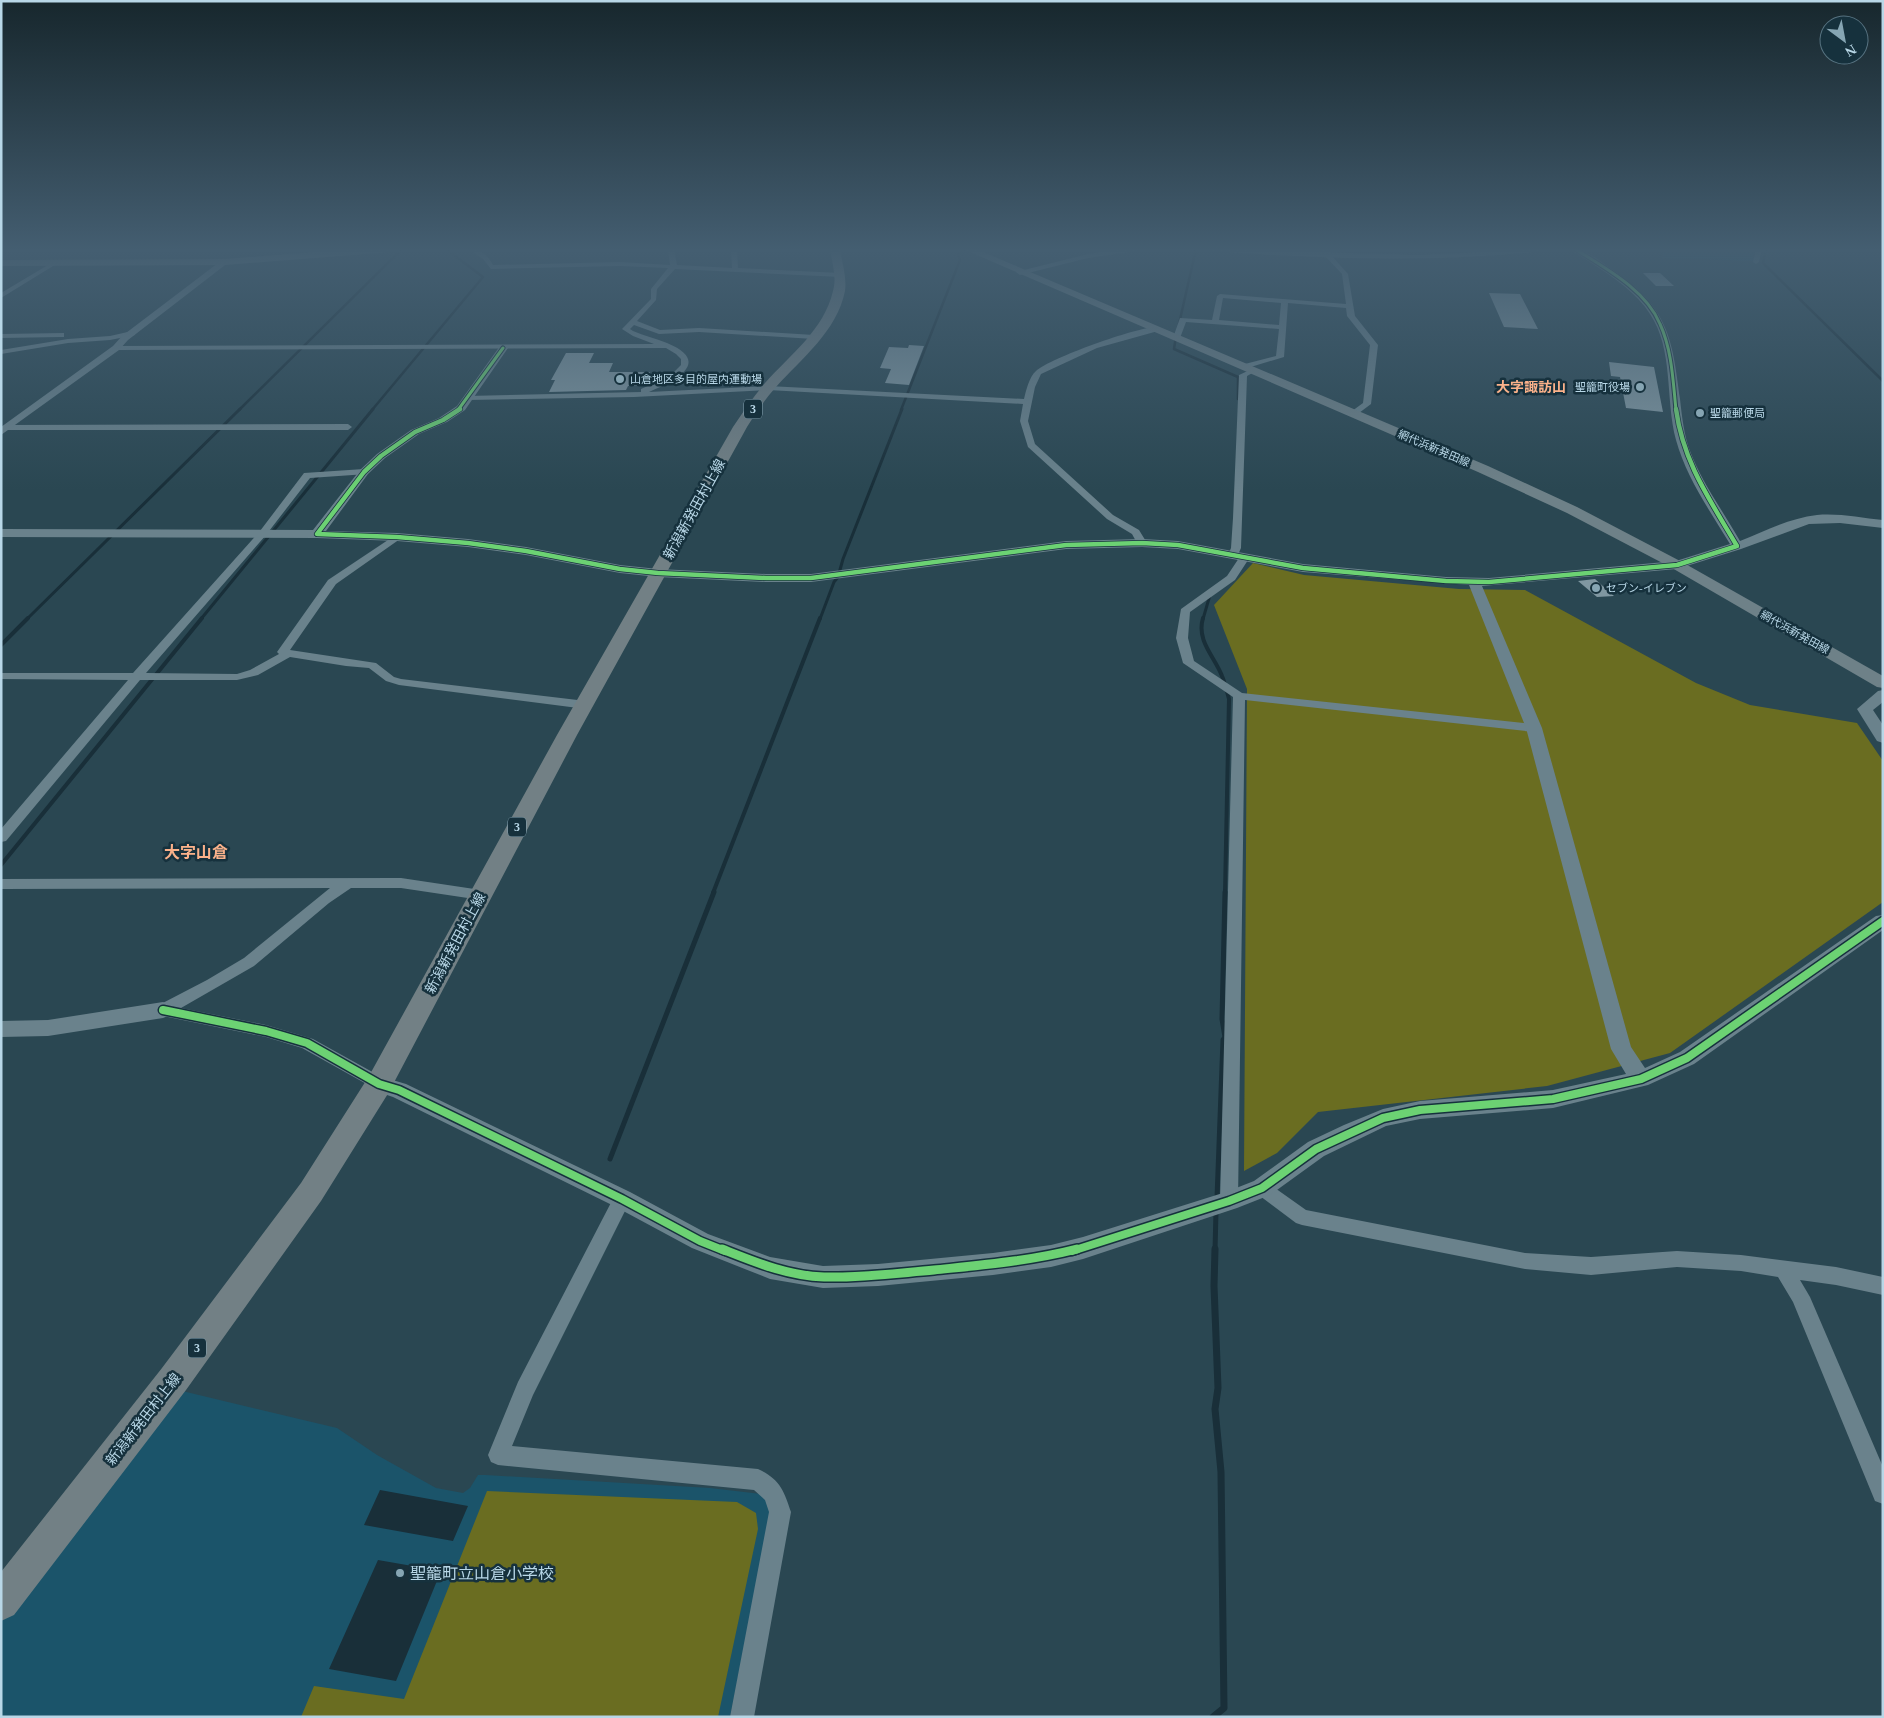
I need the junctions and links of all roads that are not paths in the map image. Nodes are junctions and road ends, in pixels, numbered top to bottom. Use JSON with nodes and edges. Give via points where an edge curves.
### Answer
{"nodes":[{"id":1,"x":138,"y":329,"type":"edge"},
{"id":2,"x":626,"y":329,"type":"edge"},
{"id":3,"x":653,"y":329,"type":"edge"},
{"id":4,"x":820,"y":329,"type":"edge"},
{"id":5,"x":1155,"y":329,"type":"joint"},
{"id":6,"x":1179,"y":329,"type":"edge"},
{"id":7,"x":1283,"y":329,"type":"edge"},
{"id":8,"x":1361,"y":329,"type":"edge"},
{"id":9,"x":1662,"y":329,"type":"edge"},
{"id":10,"x":132,"y":334,"type":"junction"},
{"id":11,"x":1,"y":336,"type":"edge"},
{"id":12,"x":814,"y":337,"type":"junction"},
{"id":13,"x":1173,"y":337,"type":"junction"},
{"id":14,"x":667,"y":346,"type":"junction"},
{"id":15,"x":116,"y":348,"type":"junction"},
{"id":16,"x":503,"y":348,"type":"junction"},
{"id":17,"x":1,"y":352,"type":"edge"},
{"id":18,"x":1248,"y":369,"type":"junction"},
{"id":19,"x":768,"y":388,"type":"junction"},
{"id":20,"x":634,"y":395,"type":"junction"},
{"id":21,"x":468,"y":398,"type":"junction"},
{"id":22,"x":1027,"y":402,"type":"junction"},
{"id":23,"x":1352,"y":414,"type":"junction"},
{"id":24,"x":348,"y":427,"type":"dead end"},
{"id":25,"x":3,"y":430,"type":"edge"},
{"id":26,"x":364,"y":472,"type":"junction"},
{"id":27,"x":1883,"y":524,"type":"edge"},
{"id":28,"x":1,"y":533,"type":"edge"},
{"id":29,"x":263,"y":533,"type":"junction"},
{"id":30,"x":317,"y":534,"type":"junction"},
{"id":31,"x":397,"y":537,"type":"junction"},
{"id":32,"x":1142,"y":543,"type":"junction"},
{"id":33,"x":1737,"y":546,"type":"junction"},
{"id":34,"x":1239,"y":556,"type":"junction"},
{"id":35,"x":1677,"y":565,"type":"junction"},
{"id":36,"x":658,"y":573,"type":"junction"},
{"id":37,"x":1474,"y":582,"type":"junction"},
{"id":38,"x":288,"y":653,"type":"junction"},
{"id":39,"x":138,"y":675,"type":"junction"},
{"id":40,"x":1,"y":676,"type":"edge"},
{"id":41,"x":1883,"y":683,"type":"edge"},
{"id":42,"x":1883,"y":694,"type":"edge"},
{"id":43,"x":1239,"y":696,"type":"junction"},
{"id":44,"x":586,"y":705,"type":"junction"},
{"id":45,"x":1534,"y":728,"type":"junction"},
{"id":46,"x":1883,"y":738,"type":"edge"},
{"id":47,"x":1,"y":838,"type":"edge"},
{"id":48,"x":1,"y":884,"type":"edge"},
{"id":49,"x":347,"y":884,"type":"junction"},
{"id":50,"x":480,"y":895,"type":"junction"},
{"id":51,"x":1883,"y":921,"type":"edge"},
{"id":52,"x":163,"y":1010,"type":"junction"},
{"id":53,"x":1,"y":1030,"type":"edge"},
{"id":54,"x":1641,"y":1079,"type":"junction"},
{"id":55,"x":379,"y":1084,"type":"junction"},
{"id":56,"x":1262,"y":1188,"type":"junction"},
{"id":57,"x":622,"y":1198,"type":"junction"},
{"id":58,"x":1229,"y":1201,"type":"junction"},
{"id":59,"x":1783,"y":1268,"type":"junction"},
{"id":60,"x":1883,"y":1286,"type":"edge"},
{"id":61,"x":1883,"y":1493,"type":"edge"},
{"id":62,"x":1,"y":1602,"type":"edge"},
{"id":63,"x":742,"y":1717,"type":"edge"}],
"edges":[{"from":1,"to":10,"type":"street"},
{"from":2,"to":14,"type":"street"},
{"from":3,"to":12,"type":"street","via":[[659,332],[699,330]]},
{"from":4,"to":12,"type":"main road","name":"新潟新発田村上線","number":"3"},
{"from":5,"to":13,"type":"main road","name":"網代浜新発田線"},
{"from":5,"to":22,"type":"street","via":[[1094,346],[1038,373]]},
{"from":6,"to":13,"type":"street","via":[[1177,336]]},
{"from":7,"to":18,"type":"street","via":[[1280,356]]},
{"from":8,"to":23,"type":"street","via":[[1374,345],[1367,404]]},
{"from":9,"to":33,"type":"street","via":[[1681,440]]},
{"from":10,"to":11,"type":"street"},
{"from":10,"to":15,"type":"street"},
{"from":10,"to":17,"type":"street"},
{"from":12,"to":19,"type":"main road","name":"新潟新発田村上線","number":"3"},
{"from":13,"to":18,"type":"main road","name":"網代浜新発田線"},
{"from":14,"to":16,"type":"street"},
{"from":14,"to":20,"type":"street","via":[[682,355],[686,367],[670,380]]},
{"from":15,"to":16,"type":"street"},
{"from":15,"to":25,"type":"street"},
{"from":16,"to":21,"type":"street"},
{"from":18,"to":23,"type":"main road","name":"網代浜新発田線"},
{"from":18,"to":34,"type":"street","via":[[1243,375],[1236,548]]},
{"from":19,"to":20,"type":"street"},
{"from":19,"to":22,"type":"street"},
{"from":19,"to":36,"type":"main road","name":"新潟新発田村上線","number":"3","via":[[740,427]]},
{"from":20,"to":21,"type":"street"},
{"from":21,"to":26,"type":"street","via":[[456,412],[406,438]]},
{"from":22,"to":32,"type":"street","via":[[1024,421],[1031,445],[1110,517],[1136,532]]},
{"from":23,"to":35,"type":"main road","name":"網代浜新発田線","via":[[1515,483]]},
{"from":24,"to":25,"type":"street"},
{"from":26,"to":29,"type":"street","via":[[307,475]]},
{"from":26,"to":30,"type":"street"},
{"from":27,"to":33,"type":"street","via":[[1818,519],[1799,522]]},
{"from":28,"to":29,"type":"street"},
{"from":29,"to":30,"type":"street"},
{"from":29,"to":39,"type":"street"},
{"from":30,"to":31,"type":"street"},
{"from":31,"to":36,"type":"street","via":[[526,551]]},
{"from":31,"to":38,"type":"street","via":[[332,582],[284,652]]},
{"from":32,"to":34,"type":"street","via":[[1178,545]]},
{"from":32,"to":36,"type":"street","via":[[1066,545],[811,578]]},
{"from":33,"to":35,"type":"street"},
{"from":34,"to":37,"type":"street","via":[[1303,568]]},
{"from":34,"to":43,"type":"street","via":[[1231,578],[1185,611],[1182,638],[1188,663]]},
{"from":35,"to":37,"type":"street","via":[[1514,582]]},
{"from":35,"to":41,"type":"main road","name":"網代浜新発田線"},
{"from":36,"to":44,"type":"main road","name":"新潟新発田村上線","number":"3"},
{"from":37,"to":45,"type":"street"},
{"from":38,"to":39,"type":"street","via":[[247,676]]},
{"from":38,"to":44,"type":"street","via":[[372,665],[399,682]]},
{"from":39,"to":40,"type":"street"},
{"from":39,"to":47,"type":"street"},
{"from":42,"to":46,"type":"street","via":[[1865,709]]},
{"from":43,"to":45,"type":"street"},
{"from":43,"to":58,"type":"street"},
{"from":44,"to":50,"type":"main road","name":"新潟新発田村上線","number":"3"},
{"from":45,"to":54,"type":"street","via":[[1621,1049]]},
{"from":48,"to":49,"type":"street"},
{"from":49,"to":50,"type":"street","via":[[401,883]]},
{"from":49,"to":52,"type":"street","via":[[325,896],[259,955]]},
{"from":50,"to":55,"type":"main road","name":"新潟新発田村上線","number":"3"},
{"from":51,"to":54,"type":"street","via":[[1688,1058]]},
{"from":52,"to":53,"type":"street","via":[[48,1028]]},
{"from":52,"to":55,"type":"street","via":[[266,1031],[307,1043]]},
{"from":54,"to":56,"type":"street","via":[[1553,1099],[1420,1110],[1383,1118],[1316,1150]]},
{"from":55,"to":57,"type":"street","via":[[399,1090]]},
{"from":55,"to":62,"type":"main road","name":"新潟新発田村上線","number":"3","via":[[306,1200],[174,1379]]},
{"from":56,"to":58,"type":"street"},
{"from":56,"to":59,"type":"street","via":[[1302,1217],[1525,1261],[1591,1266],[1677,1259]]},
{"from":57,"to":58,"type":"street","via":[[717,1248],[770,1268],[823,1277],[878,1275],[1051,1256]]},
{"from":57,"to":63,"type":"street","via":[[525,1389],[498,1454],[758,1480],[774,1493],[780,1512]]},
{"from":59,"to":60,"type":"street"},
{"from":59,"to":61,"type":"street","via":[[1800,1297]]}]}
